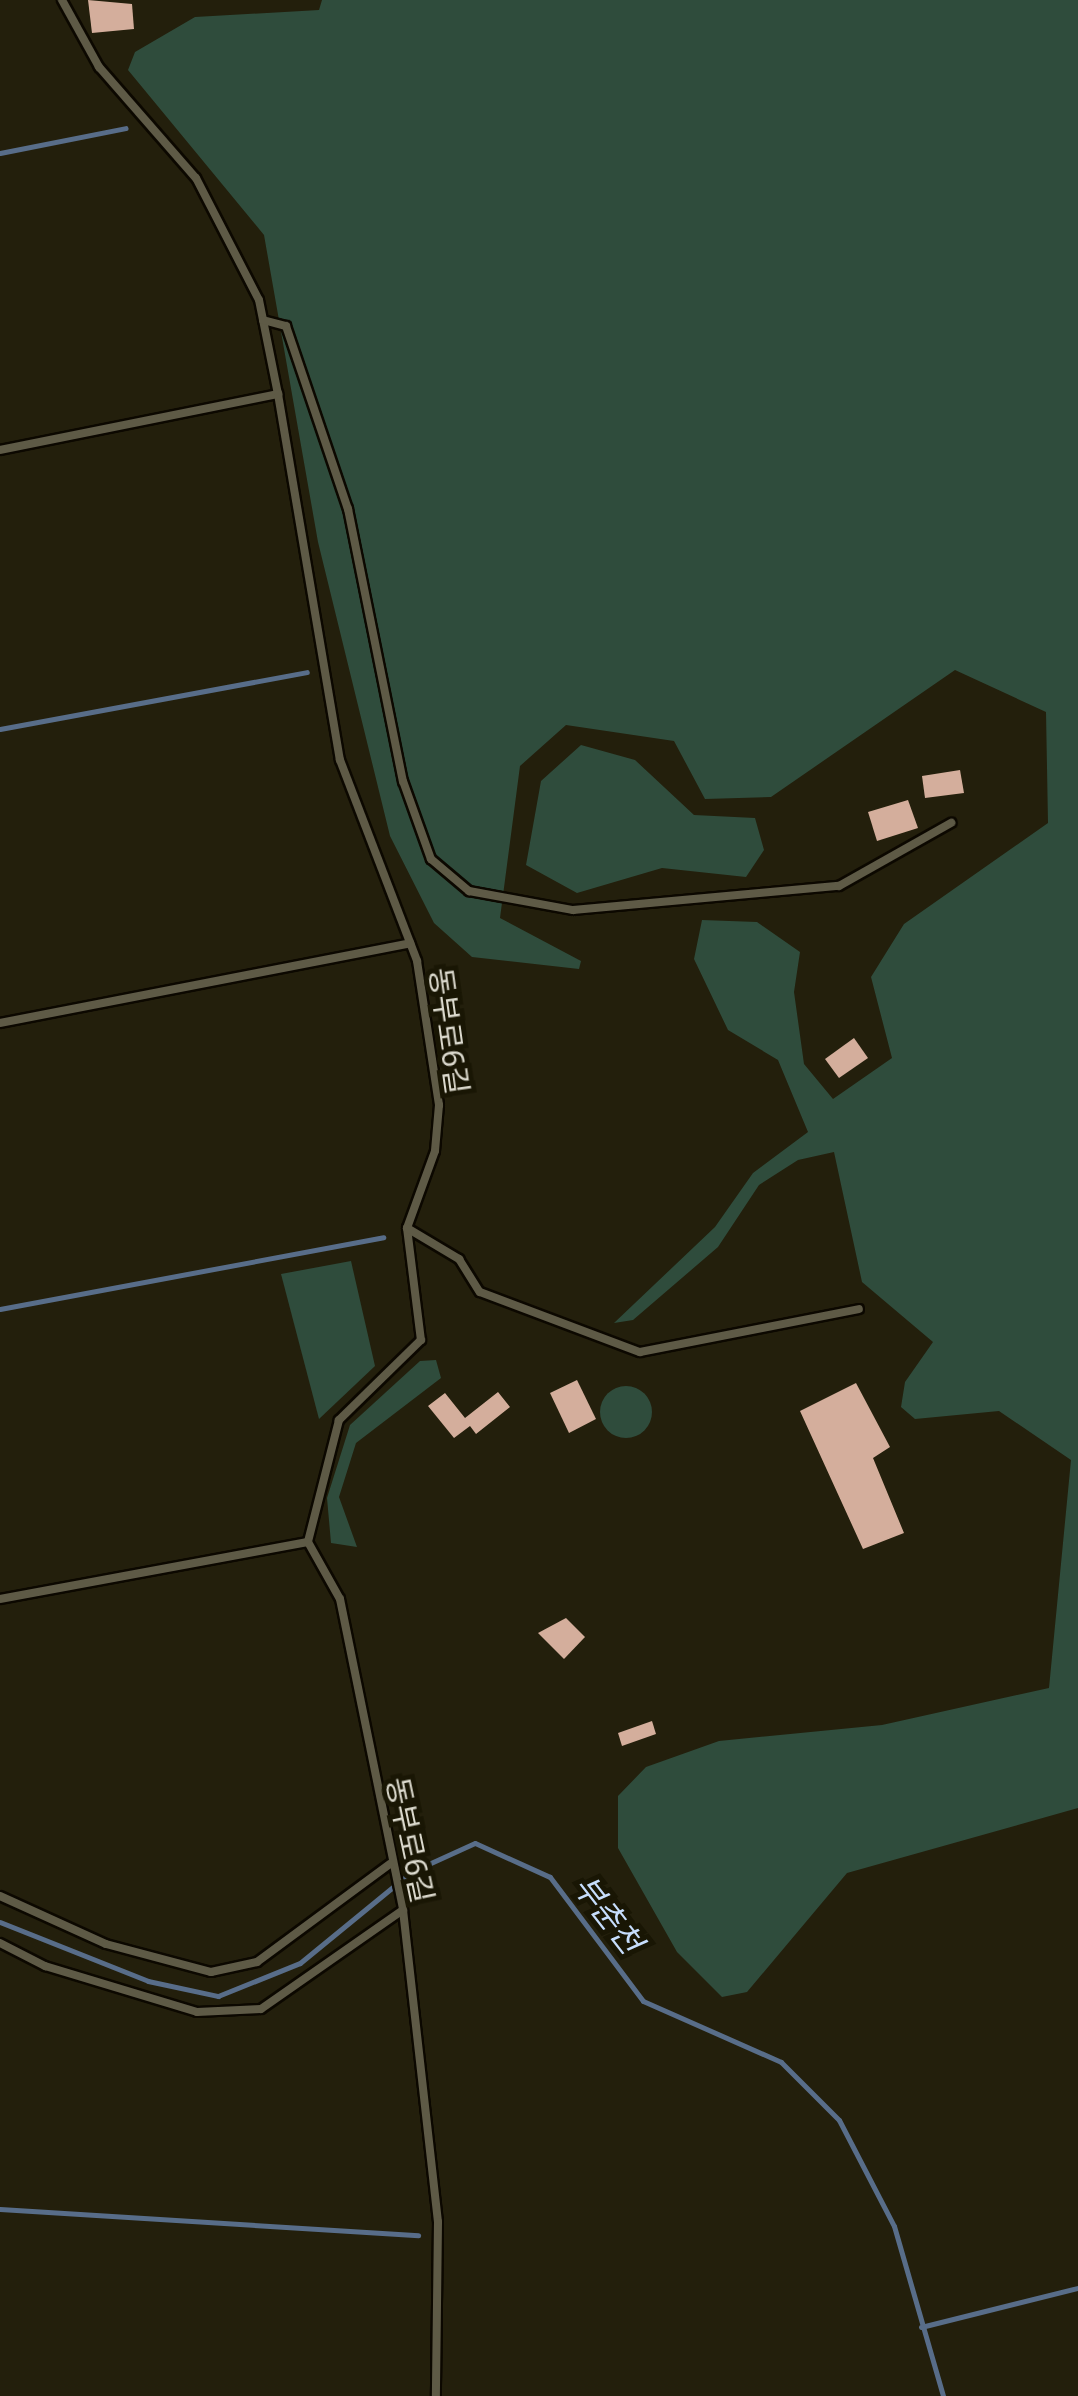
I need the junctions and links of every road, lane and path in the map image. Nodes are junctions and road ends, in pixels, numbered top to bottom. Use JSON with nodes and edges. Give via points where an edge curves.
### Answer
{"nodes":[{"id":1,"x":62,"y":0,"type":"edge"},
{"id":2,"x":263,"y":320,"type":"junction"},
{"id":3,"x":278,"y":394,"type":"junction"},
{"id":4,"x":0,"y":450,"type":"edge"},
{"id":5,"x":951,"y":823,"type":"dead end"},
{"id":6,"x":410,"y":943,"type":"junction"},
{"id":7,"x":0,"y":1023,"type":"edge"},
{"id":8,"x":407,"y":1228,"type":"junction"},
{"id":9,"x":859,"y":1310,"type":"dead end"},
{"id":10,"x":308,"y":1542,"type":"junction"},
{"id":11,"x":0,"y":1599,"type":"edge"},
{"id":12,"x":390,"y":1864,"type":"junction"},
{"id":13,"x":0,"y":1896,"type":"edge"},
{"id":14,"x":403,"y":1910,"type":"junction"},
{"id":15,"x":0,"y":1942,"type":"edge"},
{"id":16,"x":436,"y":2396,"type":"edge"}],
"edges":[{"from":1,"to":2,"type":"lane","via":[[99,67],[196,178]]},
{"from":2,"to":3,"type":"lane","name":"동부로6길"},
{"from":2,"to":5,"type":"lane","via":[[286,326],[348,510],[403,780],[425,844],[469,892],[573,910],[839,886]]},
{"from":3,"to":4,"type":"lane"},
{"from":3,"to":6,"type":"lane","name":"동부로6길","via":[[340,760]]},
{"from":6,"to":7,"type":"lane"},
{"from":6,"to":8,"type":"lane","name":"동부로6길","via":[[439,1105],[435,1152]]},
{"from":8,"to":9,"type":"lane","via":[[459,1260],[480,1292],[640,1352]]},
{"from":8,"to":10,"type":"lane","name":"동부로6길","via":[[421,1340],[340,1420]]},
{"from":10,"to":11,"type":"lane"},
{"from":10,"to":12,"type":"lane","name":"동부로6길","via":[[340,1598]]},
{"from":12,"to":13,"type":"lane","via":[[258,1962],[210,1972],[106,1944]]},
{"from":12,"to":14,"type":"lane","name":"동부로6길"},
{"from":14,"to":15,"type":"lane","via":[[260,2009],[198,2012],[45,1966]]},
{"from":14,"to":16,"type":"lane","name":"동부로6길","via":[[438,2222]]}]}
